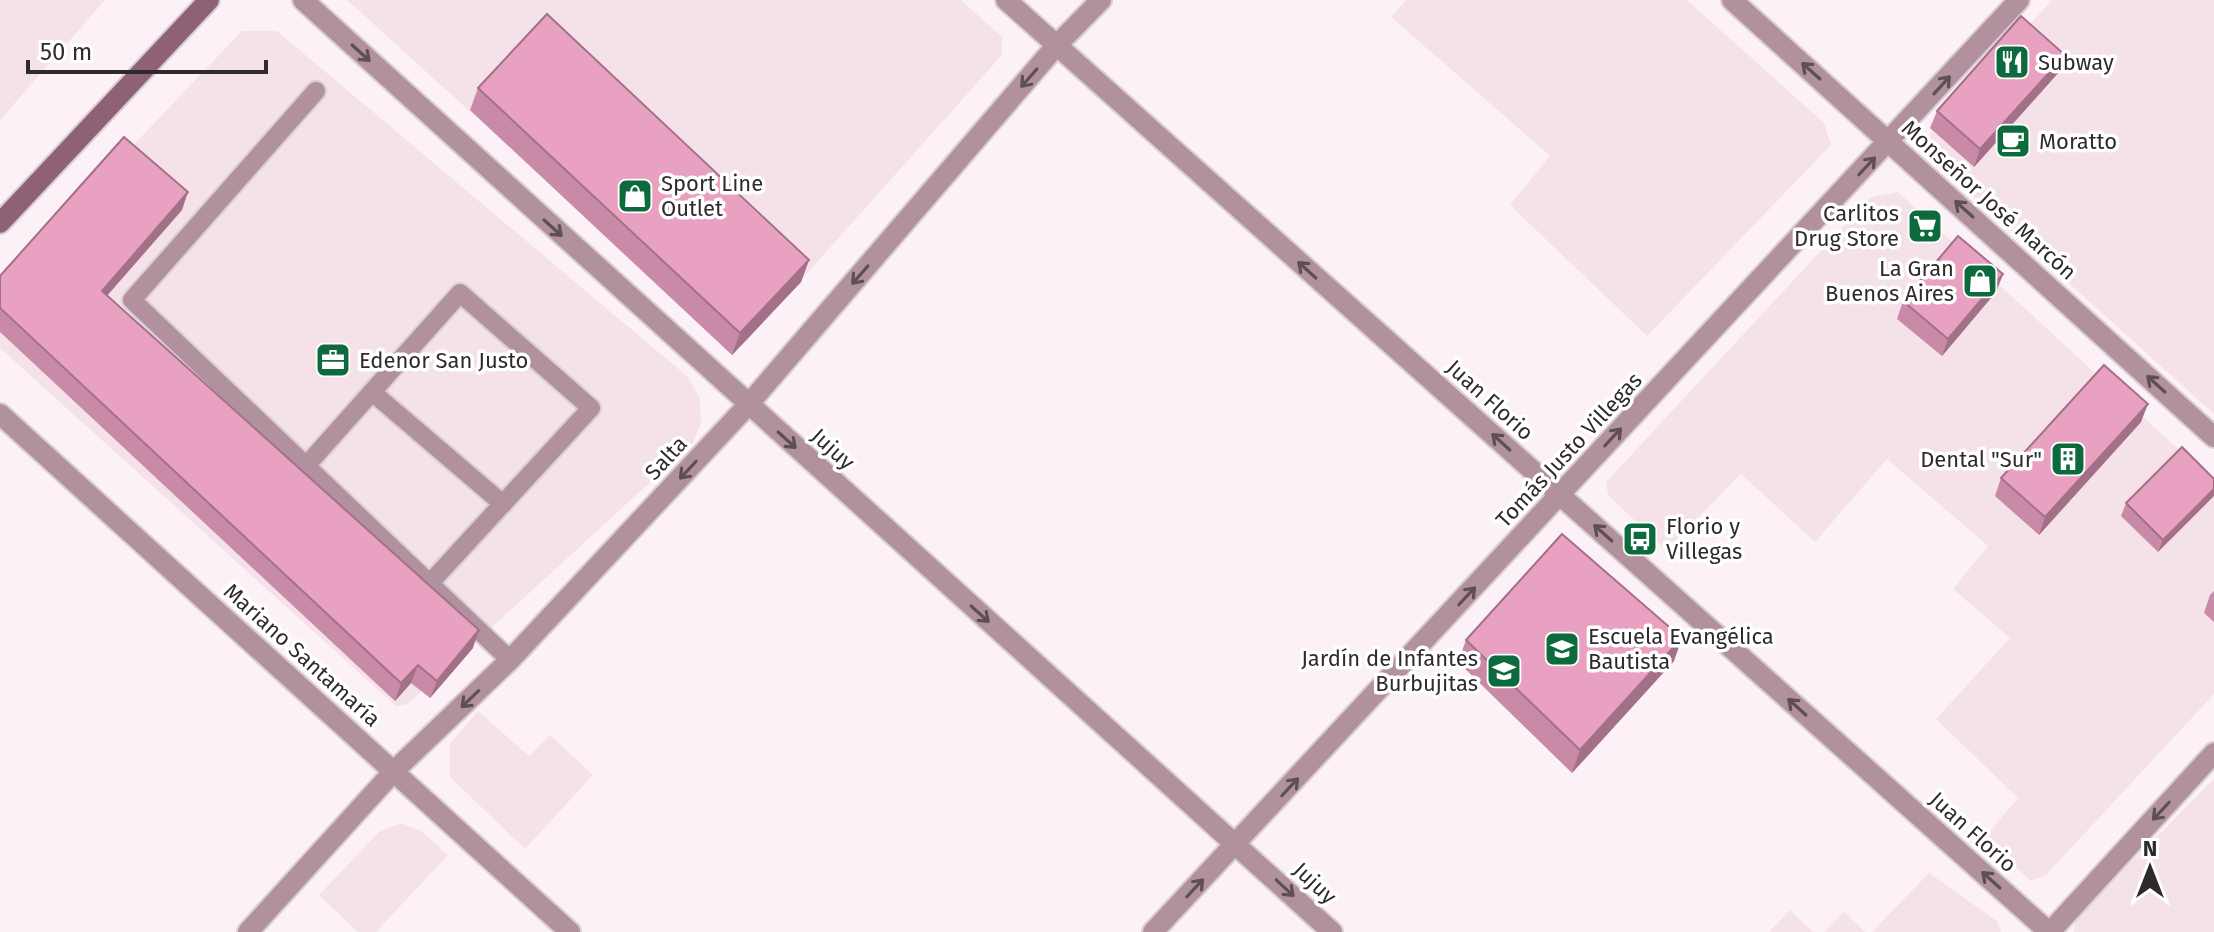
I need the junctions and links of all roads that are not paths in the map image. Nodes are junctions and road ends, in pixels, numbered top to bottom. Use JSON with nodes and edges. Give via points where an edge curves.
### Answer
{"nodes":[{"id":1,"x":209,"y":0,"type":"edge"},
{"id":2,"x":303,"y":0,"type":"edge"},
{"id":3,"x":1006,"y":0,"type":"edge"},
{"id":4,"x":1101,"y":0,"type":"edge"},
{"id":5,"x":1732,"y":0,"type":"edge"},
{"id":6,"x":2019,"y":0,"type":"edge"},
{"id":7,"x":1056,"y":46,"type":"junction"},
{"id":8,"x":316,"y":91,"type":"dead end"},
{"id":9,"x":1889,"y":142,"type":"junction"},
{"id":10,"x":0,"y":223,"type":"edge"},
{"id":11,"x":372,"y":392,"type":"junction"},
{"id":12,"x":748,"y":405,"type":"junction"},
{"id":13,"x":0,"y":414,"type":"edge"},
{"id":14,"x":2214,"y":437,"type":"edge"},
{"id":15,"x":306,"y":466,"type":"junction"},
{"id":16,"x":1560,"y":494,"type":"junction"},
{"id":17,"x":503,"y":504,"type":"junction"},
{"id":18,"x":430,"y":583,"type":"junction"},
{"id":19,"x":510,"y":660,"type":"junction"},
{"id":20,"x":2214,"y":753,"type":"edge"},
{"id":21,"x":394,"y":771,"type":"junction"},
{"id":22,"x":1237,"y":844,"type":"junction"},
{"id":23,"x":248,"y":932,"type":"edge"},
{"id":24,"x":570,"y":932,"type":"edge"},
{"id":25,"x":1153,"y":932,"type":"edge"},
{"id":26,"x":1332,"y":932,"type":"edge"},
{"id":27,"x":2049,"y":932,"type":"edge"}],
"edges":[{"from":1,"to":10,"type":"main road"},
{"from":2,"to":12,"type":"street","name":"Jujuy","one_way":true},
{"from":3,"to":7,"type":"street","name":"Juan Florio"},
{"from":4,"to":7,"type":"street","name":"Salta"},
{"from":9,"to":5,"type":"street","name":"Monseñor José Marcón","one_way":true},
{"from":9,"to":6,"type":"street","name":"Tomás Justo Villegas","one_way":true},
{"from":7,"to":12,"type":"street","name":"Salta","one_way":true},
{"from":16,"to":7,"type":"street","name":"Juan Florio","one_way":true},
{"from":8,"to":15,"type":"lane","via":[[132,300]]},
{"from":14,"to":9,"type":"street","name":"Monseñor José Marcón","one_way":true},
{"from":16,"to":9,"type":"street","name":"Tomás Justo Villegas","one_way":true},
{"from":11,"to":15,"type":"lane"},
{"from":11,"to":17,"type":"lane"},
{"from":11,"to":17,"type":"lane","via":[[460,293],[591,408]]},
{"from":12,"to":19,"type":"street","name":"Salta","one_way":true},
{"from":12,"to":22,"type":"street","name":"Jujuy","one_way":true},
{"from":13,"to":21,"type":"street","name":"Mariano Santamaría"},
{"from":15,"to":18,"type":"lane"},
{"from":22,"to":16,"type":"street","name":"Tomás Justo Villegas","one_way":true},
{"from":27,"to":16,"type":"street","name":"Juan Florio","one_way":true},
{"from":17,"to":18,"type":"lane"},
{"from":18,"to":19,"type":"lane"},
{"from":19,"to":21,"type":"street","name":"Salta","one_way":true},
{"from":20,"to":27,"type":"street","one_way":true},
{"from":21,"to":23,"type":"street","name":"Salta"},
{"from":21,"to":24,"type":"street","name":"Mariano Santamaría"},
{"from":25,"to":22,"type":"street","name":"Tomás Justo Villegas","one_way":true},
{"from":22,"to":26,"type":"street","name":"Jujuy","one_way":true}]}
